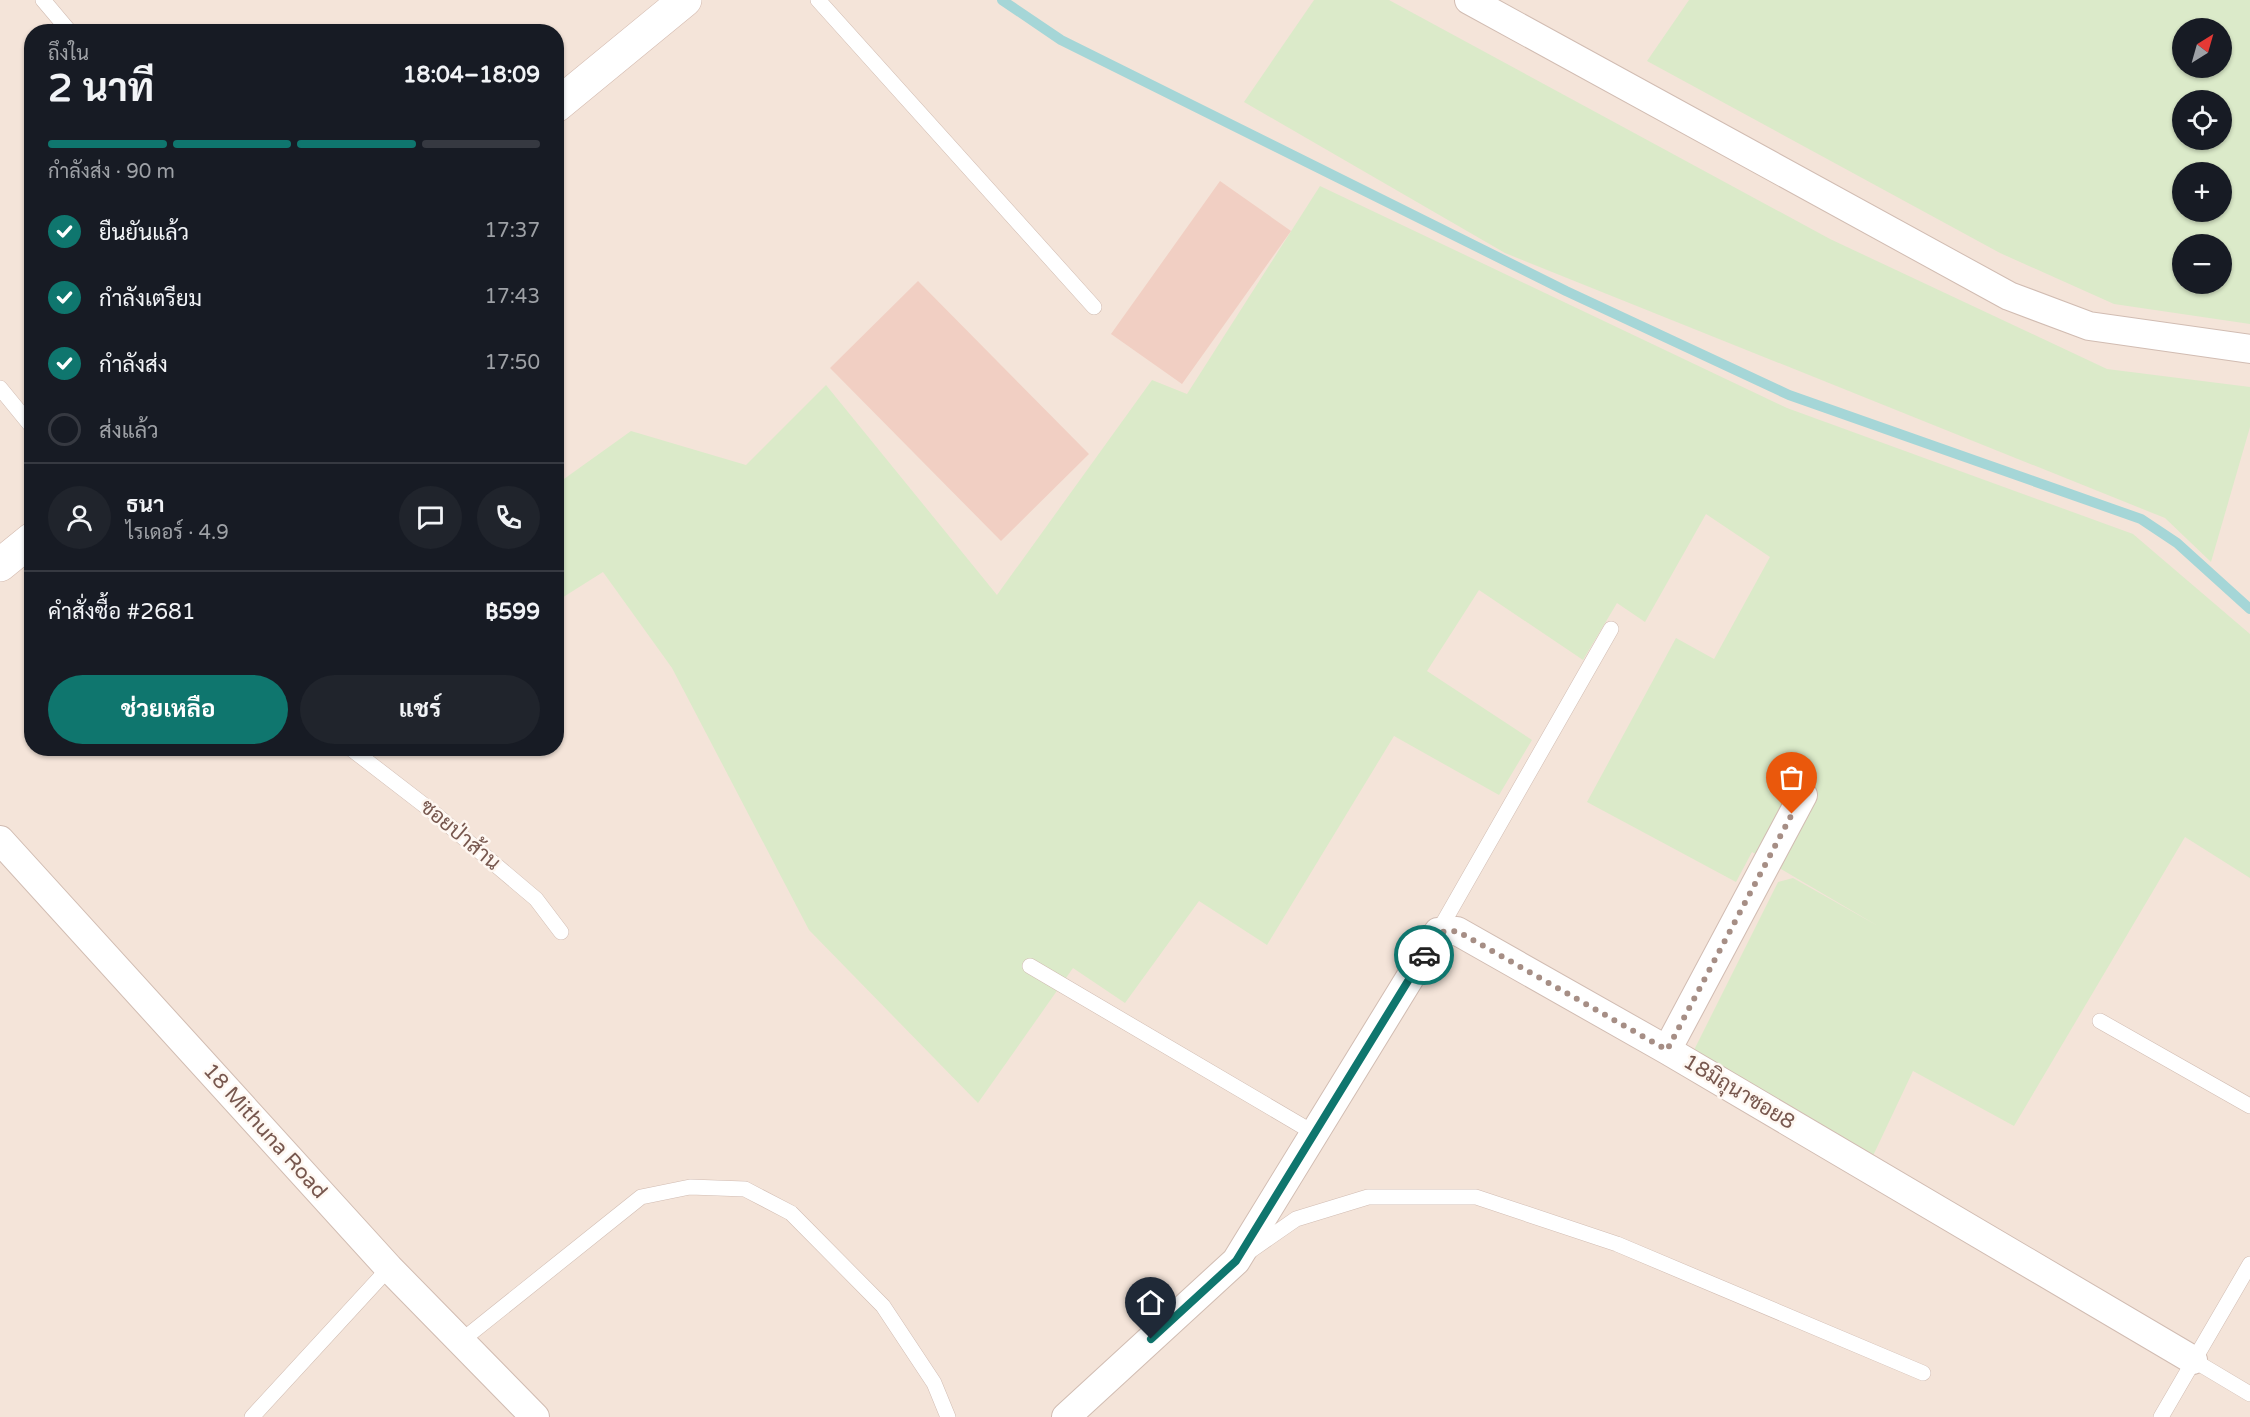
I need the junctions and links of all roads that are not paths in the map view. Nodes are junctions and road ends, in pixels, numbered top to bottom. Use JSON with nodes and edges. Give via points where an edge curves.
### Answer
{"nodes":[{"id":1,"x":43,"y":0,"type":"edge"},
{"id":2,"x":685,"y":0,"type":"edge"},
{"id":3,"x":818,"y":0,"type":"edge"},
{"id":4,"x":1469,"y":0,"type":"edge"},
{"id":5,"x":63,"y":24,"type":"edge"},
{"id":6,"x":564,"y":99,"type":"edge"},
{"id":7,"x":1094,"y":307,"type":"dead end"},
{"id":8,"x":2250,"y":349,"type":"edge"},
{"id":9,"x":0,"y":388,"type":"edge"},
{"id":10,"x":24,"y":417,"type":"edge"},
{"id":11,"x":24,"y":546,"type":"edge"},
{"id":12,"x":0,"y":565,"type":"edge"},
{"id":13,"x":1611,"y":629,"type":"dead end"},
{"id":14,"x":360,"y":756,"type":"edge"},
{"id":15,"x":1803,"y":795,"type":"dead end"},
{"id":16,"x":0,"y":840,"type":"edge"},
{"id":17,"x":561,"y":932,"type":"dead end"},
{"id":18,"x":1438,"y":932,"type":"junction"},
{"id":19,"x":1030,"y":966,"type":"dead end"},
{"id":20,"x":2100,"y":1021,"type":"dead end"},
{"id":21,"x":1667,"y":1050,"type":"junction"},
{"id":22,"x":2250,"y":1106,"type":"edge"},
{"id":23,"x":1314,"y":1134,"type":"junction"},
{"id":24,"x":1236,"y":1261,"type":"junction"},
{"id":25,"x":2250,"y":1264,"type":"edge"},
{"id":26,"x":389,"y":1268,"type":"junction"},
{"id":27,"x":461,"y":1341,"type":"junction"},
{"id":28,"x":2193,"y":1360,"type":"junction"},
{"id":29,"x":1923,"y":1373,"type":"dead end"},
{"id":30,"x":2250,"y":1394,"type":"edge"},
{"id":31,"x":252,"y":1417,"type":"edge"},
{"id":32,"x":535,"y":1417,"type":"edge"},
{"id":33,"x":948,"y":1417,"type":"edge"},
{"id":34,"x":1066,"y":1417,"type":"edge"},
{"id":35,"x":2161,"y":1417,"type":"edge"}],
"edges":[{"from":1,"to":5,"type":"lane"},
{"from":2,"to":6,"type":"main road"},
{"from":3,"to":7,"type":"lane"},
{"from":4,"to":8,"type":"street","via":[[2009,296],[2089,326]]},
{"from":9,"to":10,"type":"lane"},
{"from":11,"to":12,"type":"main road"},
{"from":13,"to":18,"type":"lane"},
{"from":14,"to":17,"type":"lane","name":"ซอยป่าส้าน","via":[[537,899]]},
{"from":15,"to":21,"type":"street"},
{"from":16,"to":26,"type":"street","name":"18 Mithuna Road"},
{"from":18,"to":21,"type":"street","name":"18มิถุนาซอย8","via":[[1457,931]]},
{"from":18,"to":23,"type":"street"},
{"from":19,"to":23,"type":"lane"},
{"from":20,"to":22,"type":"lane"},
{"from":21,"to":28,"type":"street","name":"18มิถุนาซอย8"},
{"from":23,"to":24,"type":"street"},
{"from":24,"to":29,"type":"lane","via":[[1296,1219],[1368,1197],[1476,1197],[1617,1244]]},
{"from":24,"to":34,"type":"street"},
{"from":25,"to":28,"type":"lane"},
{"from":26,"to":27,"type":"street","name":"18 Mithuna Road"},
{"from":26,"to":31,"type":"lane"},
{"from":27,"to":32,"type":"street","name":"18 Mithuna Road"},
{"from":27,"to":33,"type":"lane","via":[[641,1197],[690,1187],[745,1189],[792,1213],[883,1306],[934,1383]]},
{"from":28,"to":30,"type":"lane"},
{"from":28,"to":35,"type":"lane"}]}
